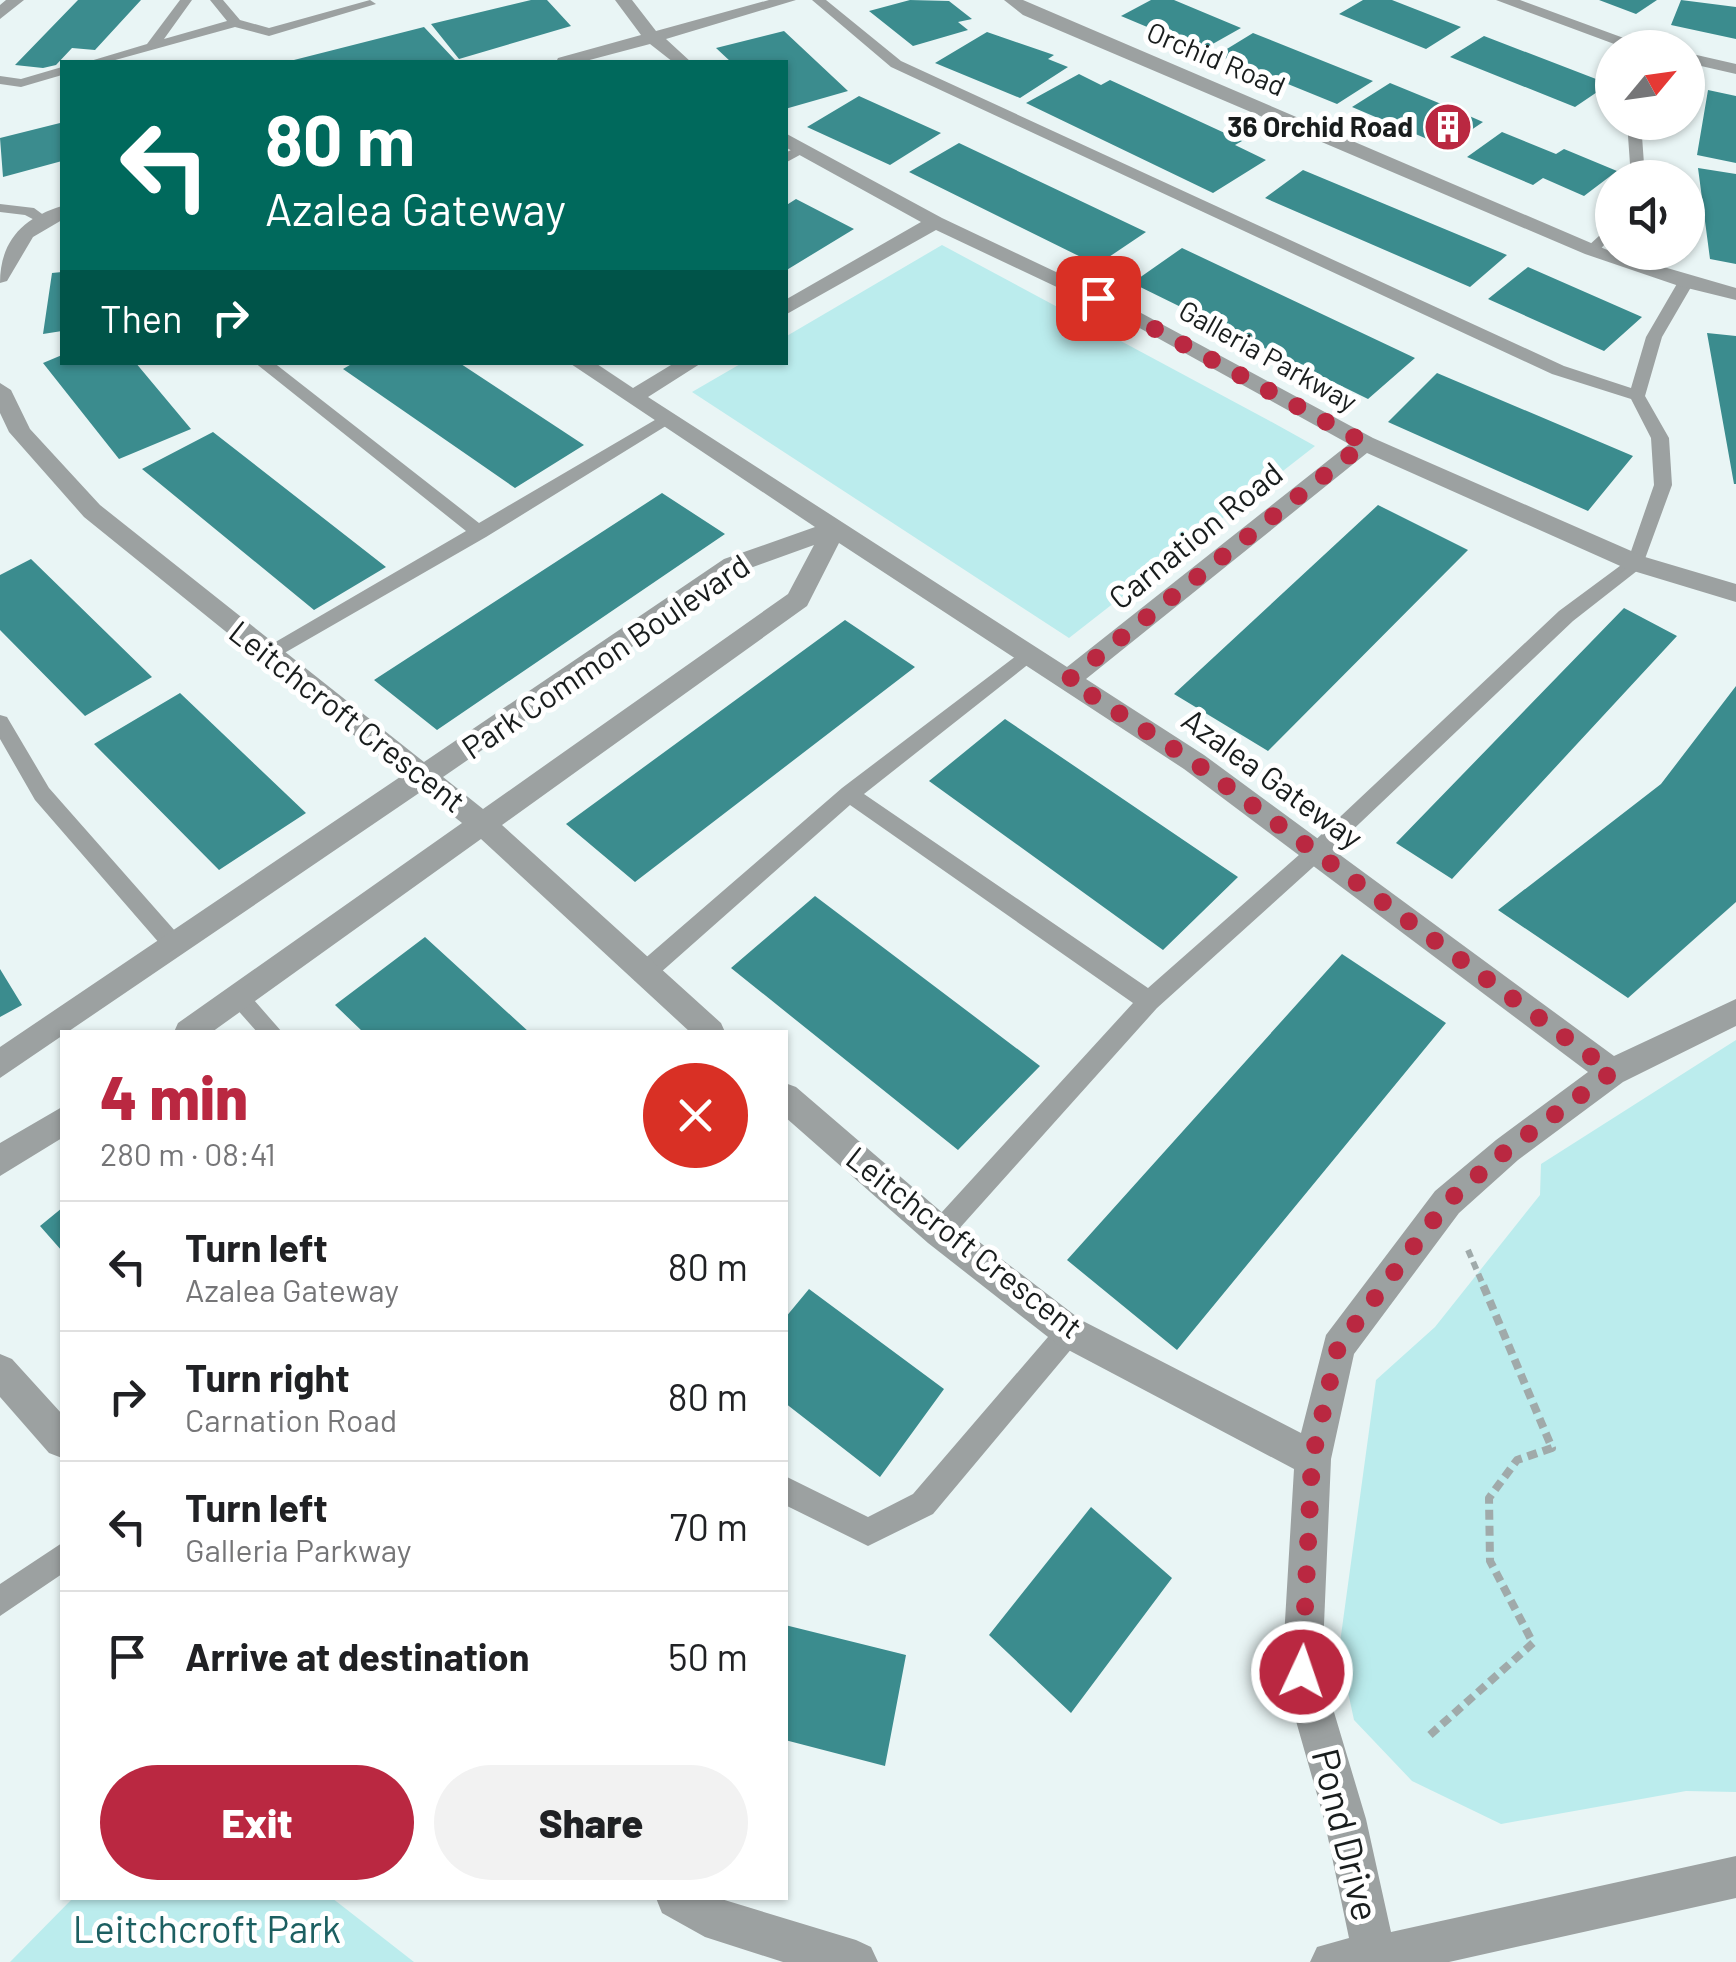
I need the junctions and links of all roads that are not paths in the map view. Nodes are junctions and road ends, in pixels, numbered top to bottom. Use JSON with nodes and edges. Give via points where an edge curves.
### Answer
{"nodes":[{"id":1,"x":16,"y":0,"type":"edge"},
{"id":2,"x":186,"y":0,"type":"edge"},
{"id":3,"x":216,"y":0,"type":"edge"},
{"id":4,"x":623,"y":0,"type":"edge"},
{"id":5,"x":788,"y":0,"type":"edge"},
{"id":6,"x":818,"y":0,"type":"edge"},
{"id":7,"x":1012,"y":0,"type":"edge"},
{"id":8,"x":1504,"y":0,"type":"edge"},
{"id":9,"x":370,"y":4,"type":"dead end"},
{"id":10,"x":0,"y":14,"type":"edge"},
{"id":11,"x":235,"y":23,"type":"junction"},
{"id":12,"x":1595,"y":31,"type":"edge"},
{"id":13,"x":651,"y":36,"type":"junction"},
{"id":14,"x":152,"y":47,"type":"junction"},
{"id":15,"x":102,"y":60,"type":"edge"},
{"id":16,"x":571,"y":60,"type":"edge"},
{"id":17,"x":680,"y":60,"type":"edge"},
{"id":18,"x":1705,"y":62,"type":"edge"},
{"id":19,"x":1736,"y":69,"type":"edge"},
{"id":20,"x":60,"y":72,"type":"edge"},
{"id":21,"x":0,"y":80,"type":"edge"},
{"id":22,"x":791,"y":150,"type":"edge"},
{"id":23,"x":0,"y":208,"type":"edge"},
{"id":24,"x":54,"y":217,"type":"edge"},
{"id":25,"x":935,"y":222,"type":"junction"},
{"id":26,"x":1595,"y":247,"type":"edge"},
{"id":27,"x":1592,"y":250,"type":"junction"},
{"id":28,"x":2,"y":270,"type":"edge"},
{"id":29,"x":1686,"y":282,"type":"junction"},
{"id":30,"x":1736,"y":294,"type":"edge"},
{"id":31,"x":788,"y":307,"type":"edge"},
{"id":32,"x":266,"y":365,"type":"edge"},
{"id":33,"x":582,"y":365,"type":"edge"},
{"id":34,"x":687,"y":365,"type":"edge"},
{"id":35,"x":0,"y":390,"type":"edge"},
{"id":36,"x":1637,"y":396,"type":"junction"},
{"id":37,"x":631,"y":398,"type":"junction"},
{"id":38,"x":666,"y":421,"type":"junction"},
{"id":39,"x":9,"y":430,"type":"edge"},
{"id":40,"x":1365,"y":443,"type":"junction"},
{"id":41,"x":834,"y":529,"type":"junction"},
{"id":42,"x":480,"y":532,"type":"junction"},
{"id":43,"x":1636,"y":563,"type":"junction"},
{"id":44,"x":1736,"y":593,"type":"edge"},
{"id":45,"x":1028,"y":654,"type":"junction"},
{"id":46,"x":268,"y":656,"type":"junction"},
{"id":47,"x":1068,"y":680,"type":"junction"},
{"id":48,"x":0,"y":722,"type":"edge"},
{"id":49,"x":425,"y":778,"type":"junction"},
{"id":50,"x":848,"y":794,"type":"junction"},
{"id":51,"x":484,"y":826,"type":"junction"},
{"id":52,"x":1315,"y":853,"type":"junction"},
{"id":53,"x":175,"y":946,"type":"junction"},
{"id":54,"x":643,"y":974,"type":"junction"},
{"id":55,"x":238,"y":998,"type":"junction"},
{"id":56,"x":1149,"y":1001,"type":"junction"},
{"id":57,"x":1736,"y":1012,"type":"edge"},
{"id":58,"x":192,"y":1030,"type":"edge"},
{"id":59,"x":269,"y":1030,"type":"edge"},
{"id":60,"x":708,"y":1030,"type":"edge"},
{"id":61,"x":0,"y":1064,"type":"edge"},
{"id":62,"x":1612,"y":1072,"type":"junction"},
{"id":63,"x":788,"y":1100,"type":"edge"},
{"id":64,"x":60,"y":1123,"type":"edge"},
{"id":65,"x":0,"y":1162,"type":"edge"},
{"id":66,"x":940,"y":1232,"type":"junction"},
{"id":67,"x":1069,"y":1332,"type":"junction"},
{"id":68,"x":0,"y":1371,"type":"edge"},
{"id":69,"x":60,"y":1438,"type":"edge"},
{"id":70,"x":1312,"y":1459,"type":"junction"},
{"id":71,"x":788,"y":1492,"type":"edge"},
{"id":72,"x":60,"y":1558,"type":"edge"},
{"id":73,"x":0,"y":1602,"type":"edge"},
{"id":74,"x":1736,"y":1877,"type":"edge"},
{"id":75,"x":681,"y":1900,"type":"edge"},
{"id":76,"x":1375,"y":1960,"type":"edge"},
{"id":77,"x":856,"y":1962,"type":"edge"},
{"id":78,"x":1332,"y":1962,"type":"edge"}],
"edges":[{"from":1,"to":10,"type":"street"},
{"from":2,"to":14,"type":"lane"},
{"from":3,"to":11,"type":"lane"},
{"from":4,"to":13,"type":"street"},
{"from":5,"to":13,"type":"street"},
{"from":6,"to":36,"type":"lane","via":[[896,64],[1558,370]]},
{"from":7,"to":27,"type":"street","name":"Orchid Road"},
{"from":8,"to":12,"type":"street"},
{"from":9,"to":11,"type":"lane","via":[[268,32]]},
{"from":11,"to":14,"type":"lane"},
{"from":13,"to":16,"type":"street"},
{"from":13,"to":17,"type":"street"},
{"from":14,"to":15,"type":"lane"},
{"from":18,"to":19,"type":"street"},
{"from":20,"to":21,"type":"lane"},
{"from":22,"to":25,"type":"street","name":"Galleria Parkway"},
{"from":23,"to":24,"type":"lane"},
{"from":24,"to":28,"type":"street","via":[[25,233]]},
{"from":25,"to":31,"type":"street"},
{"from":25,"to":40,"type":"street","name":"Galleria Parkway","via":[[1064,281]]},
{"from":26,"to":27,"type":"lane"},
{"from":27,"to":29,"type":"street","name":"Orchid Road"},
{"from":29,"to":30,"type":"street","name":"Orchid Road"},
{"from":29,"to":36,"type":"lane","via":[[1654,337]]},
{"from":32,"to":42,"type":"lane"},
{"from":33,"to":37,"type":"street","name":"Azalea Gateway"},
{"from":34,"to":37,"type":"street"},
{"from":35,"to":39,"type":"street","name":"Leitchcroft Crescent"},
{"from":36,"to":43,"type":"lane","via":[[1660,438],[1663,485]]},
{"from":37,"to":38,"type":"street","name":"Azalea Gateway"},
{"from":38,"to":41,"type":"street","name":"Azalea Gateway"},
{"from":38,"to":42,"type":"lane"},
{"from":39,"to":46,"type":"street","name":"Leitchcroft Crescent","via":[[92,511]]},
{"from":40,"to":43,"type":"street","name":"Galleria Parkway"},
{"from":40,"to":47,"type":"street","name":"Carnation Road"},
{"from":41,"to":45,"type":"street","name":"Azalea Gateway"},
{"from":41,"to":49,"type":"street","name":"Park Common Boulevard","via":[[733,565]]},
{"from":41,"to":51,"type":"street","name":"Park Common Boulevard","via":[[798,600]]},
{"from":42,"to":46,"type":"lane"},
{"from":43,"to":44,"type":"street","name":"Galleria Parkway"},
{"from":43,"to":52,"type":"lane","via":[[1566,616]]},
{"from":45,"to":47,"type":"street","name":"Azalea Gateway"},
{"from":45,"to":50,"type":"lane"},
{"from":46,"to":49,"type":"street","name":"Leitchcroft Crescent"},
{"from":47,"to":52,"type":"street","name":"Azalea Gateway","via":[[1194,762]]},
{"from":48,"to":53,"type":"lane","via":[[42,794]]},
{"from":49,"to":51,"type":"street","name":"Leitchcroft Crescent"},
{"from":49,"to":53,"type":"street","name":"Park Common Boulevard"},
{"from":50,"to":54,"type":"lane"},
{"from":50,"to":56,"type":"lane"},
{"from":51,"to":54,"type":"street","name":"Leitchcroft Crescent"},
{"from":51,"to":55,"type":"street","name":"Park Common Boulevard"},
{"from":52,"to":56,"type":"lane"},
{"from":52,"to":62,"type":"street","name":"Azalea Gateway"},
{"from":53,"to":61,"type":"street","name":"Park Common Boulevard"},
{"from":54,"to":60,"type":"street","name":"Leitchcroft Crescent"},
{"from":55,"to":58,"type":"street","name":"Park Common Boulevard"},
{"from":55,"to":59,"type":"lane"},
{"from":56,"to":66,"type":"lane"},
{"from":57,"to":62,"type":"street","name":"Pond Drive"},
{"from":62,"to":70,"type":"street","name":"Pond Drive","via":[[1447,1202],[1338,1347]]},
{"from":63,"to":66,"type":"street","name":"Leitchcroft Crescent"},
{"from":64,"to":65,"type":"street"},
{"from":66,"to":67,"type":"street","name":"Leitchcroft Crescent"},
{"from":67,"to":70,"type":"street","name":"Leitchcroft Crescent"},
{"from":67,"to":71,"type":"lane","via":[[923,1504],[868,1532]]},
{"from":68,"to":69,"type":"street"},
{"from":70,"to":76,"type":"street","name":"Pond Drive","via":[[1302,1672]]},
{"from":72,"to":73,"type":"lane"},
{"from":74,"to":76,"type":"street"},
{"from":75,"to":77,"type":"street","via":[[720,1922]]},
{"from":76,"to":78,"type":"street"}]}
